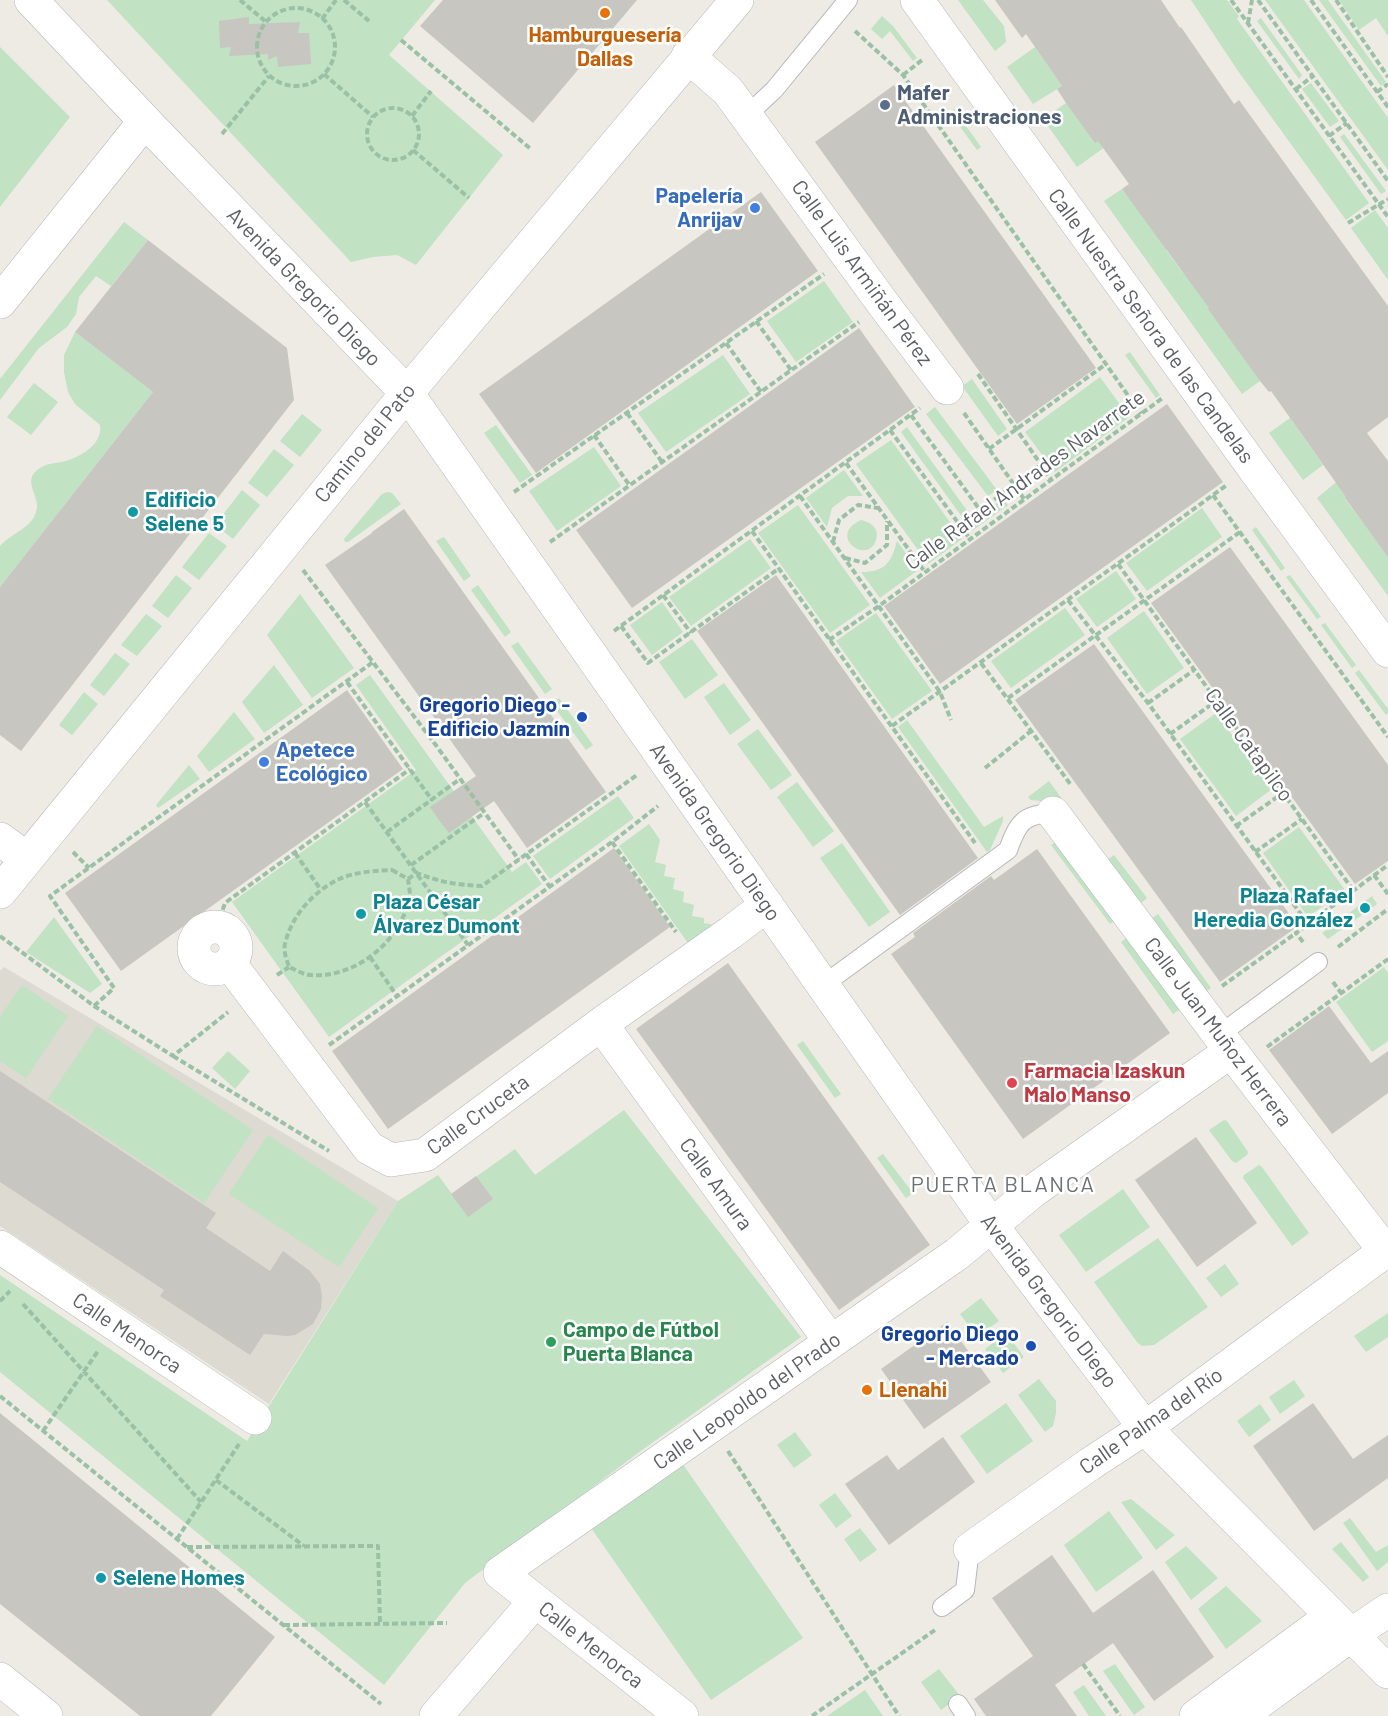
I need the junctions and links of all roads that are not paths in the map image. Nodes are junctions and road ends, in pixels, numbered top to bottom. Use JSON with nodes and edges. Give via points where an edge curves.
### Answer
{"nodes":[{"id":1,"x":31,"y":0,"type":"edge"},
{"id":2,"x":737,"y":0,"type":"edge"},
{"id":3,"x":917,"y":0,"type":"edge"},
{"id":4,"x":842,"y":7,"type":"edge"},
{"id":5,"x":688,"y":56,"type":"junction"},
{"id":6,"x":746,"y":116,"type":"junction"},
{"id":7,"x":145,"y":121,"type":"junction"},
{"id":8,"x":0,"y":302,"type":"edge"},
{"id":9,"x":947,"y":388,"type":"road end"},
{"id":10,"x":407,"y":393,"type":"junction"},
{"id":11,"x":1388,"y":651,"type":"edge"},
{"id":12,"x":1053,"y":813,"type":"joint"},
{"id":13,"x":0,"y":839,"type":"edge"},
{"id":14,"x":27,"y":858,"type":"junction"},
{"id":15,"x":0,"y":892,"type":"edge"},
{"id":16,"x":767,"y":905,"type":"junction"},
{"id":17,"x":218,"y":927,"type":"road end"},
{"id":18,"x":1318,"y":962,"type":"road end"},
{"id":19,"x":823,"y":984,"type":"junction"},
{"id":20,"x":601,"y":1024,"type":"junction"},
{"id":21,"x":1231,"y":1050,"type":"junction"},
{"id":22,"x":992,"y":1226,"type":"junction"},
{"id":23,"x":0,"y":1247,"type":"edge"},
{"id":24,"x":1386,"y":1250,"type":"edge"},
{"id":25,"x":831,"y":1342,"type":"junction"},
{"id":26,"x":255,"y":1418,"type":"road end"},
{"id":27,"x":1145,"y":1428,"type":"junction"},
{"id":28,"x":970,"y":1549,"type":"joint"},
{"id":29,"x":500,"y":1573,"type":"joint"},
{"id":30,"x":535,"y":1601,"type":"junction"},
{"id":31,"x":942,"y":1607,"type":"dead end"},
{"id":32,"x":1388,"y":1610,"type":"edge"},
{"id":33,"x":1341,"y":1626,"type":"junction"},
{"id":34,"x":1388,"y":1672,"type":"edge"},
{"id":35,"x":0,"y":1679,"type":"edge"},
{"id":36,"x":46,"y":1716,"type":"edge"},
{"id":37,"x":436,"y":1716,"type":"edge"},
{"id":38,"x":682,"y":1716,"type":"edge"},
{"id":39,"x":1196,"y":1716,"type":"edge"},
{"id":40,"x":1240,"y":1716,"type":"edge"}],
"edges":[{"from":1,"to":7,"type":"street","name":"Avenida Gregorio Diego"},
{"from":2,"to":5,"type":"street","name":"Camino del Pato"},
{"from":3,"to":11,"type":"street","name":"Calle Nuestra Señora de las Candelas"},
{"from":4,"to":6,"type":"lane","via":[[774,90]]},
{"from":5,"to":6,"type":"street","name":"Calle Luis Armiñán Pérez","via":[[728,91]]},
{"from":5,"to":10,"type":"street","name":"Camino del Pato"},
{"from":6,"to":9,"type":"street","name":"Calle Luis Armiñán Pérez"},
{"from":7,"to":8,"type":"street"},
{"from":7,"to":10,"type":"street","name":"Avenida Gregorio Diego"},
{"from":10,"to":14,"type":"street","name":"Camino del Pato"},
{"from":10,"to":16,"type":"street","name":"Avenida Gregorio Diego"},
{"from":12,"to":19,"type":"lane","via":[[1038,813],[1023,820],[1008,850]]},
{"from":12,"to":21,"type":"street","name":"Calle Juan Muñoz Herrera"},
{"from":13,"to":14,"type":"street"},
{"from":14,"to":15,"type":"street","name":"Camino del Pato"},
{"from":16,"to":19,"type":"street","name":"Avenida Gregorio Diego"},
{"from":16,"to":20,"type":"street","name":"Calle Cruceta"},
{"from":17,"to":20,"type":"street","name":"Calle Cruceta","via":[[200,932],[193,944],[195,957],[204,967],[217,970],[230,964],[369,1148],[391,1160],[425,1155]]},
{"from":18,"to":21,"type":"lane"},
{"from":19,"to":22,"type":"street","name":"Avenida Gregorio Diego"},
{"from":20,"to":25,"type":"street","name":"Calle Amura"},
{"from":21,"to":22,"type":"street","via":[[1034,1191]]},
{"from":21,"to":24,"type":"street","name":"Calle Juan Muñoz Herrera"},
{"from":22,"to":25,"type":"street","name":"Calle Leopoldo del Prado"},
{"from":22,"to":27,"type":"street","name":"Avenida Gregorio Diego"},
{"from":23,"to":26,"type":"street","name":"Calle Menorca"},
{"from":24,"to":27,"type":"street","name":"Calle Palma del Río"},
{"from":25,"to":29,"type":"street","name":"Calle Leopoldo del Prado"},
{"from":27,"to":28,"type":"street","name":"Calle Palma del Río"},
{"from":27,"to":33,"type":"street","name":"Avenida Gregorio Diego"},
{"from":28,"to":31,"type":"lane","name":"Calle Palma del Río","via":[[965,1590]]},
{"from":29,"to":30,"type":"street","name":"Calle Menorca"},
{"from":30,"to":37,"type":"street"},
{"from":30,"to":38,"type":"street","name":"Calle Menorca"},
{"from":32,"to":33,"type":"street"},
{"from":33,"to":34,"type":"street","name":"Avenida Gregorio Diego"},
{"from":33,"to":39,"type":"street"},
{"from":33,"to":40,"type":"street"},
{"from":35,"to":36,"type":"street"}]}
